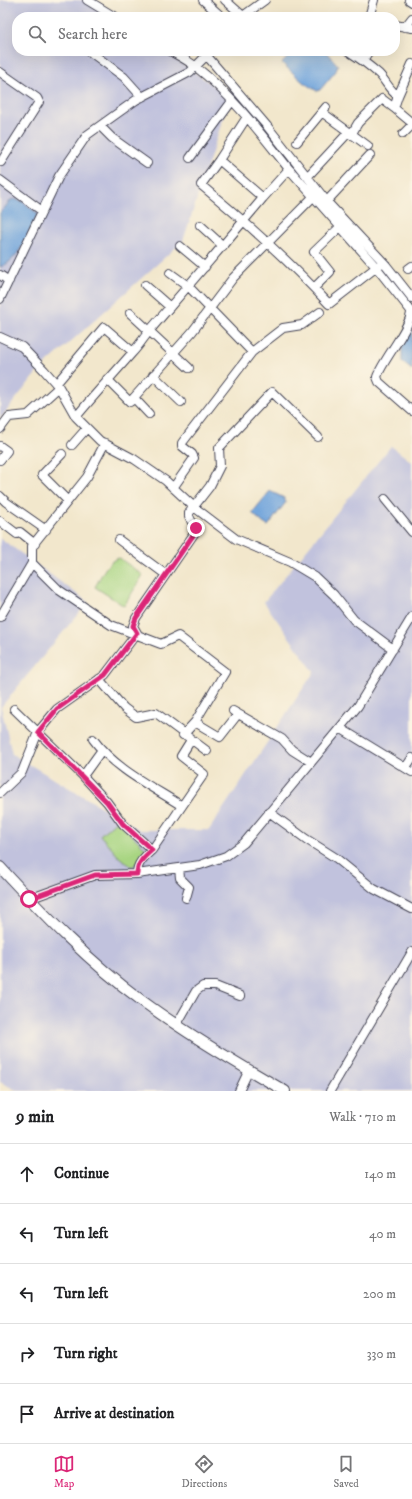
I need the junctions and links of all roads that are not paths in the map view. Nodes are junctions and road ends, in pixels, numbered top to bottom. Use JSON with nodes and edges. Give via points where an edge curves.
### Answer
{"nodes":[{"id":1,"x":87,"y":0,"type":"edge"},
{"id":2,"x":203,"y":0,"type":"edge"},
{"id":3,"x":225,"y":0,"type":"edge"},
{"id":4,"x":264,"y":0,"type":"edge"},
{"id":5,"x":374,"y":0,"type":"edge"},
{"id":6,"x":409,"y":0,"type":"edge"},
{"id":7,"x":412,"y":2,"type":"edge"},
{"id":8,"x":107,"y":12,"type":"edge"},
{"id":9,"x":216,"y":12,"type":"edge"},
{"id":10,"x":238,"y":12,"type":"edge"},
{"id":11,"x":249,"y":12,"type":"edge"},
{"id":12,"x":370,"y":12,"type":"edge"},
{"id":13,"x":412,"y":18,"type":"edge"},
{"id":14,"x":409,"y":27,"type":"edge"},
{"id":15,"x":96,"y":56,"type":"edge"},
{"id":16,"x":178,"y":56,"type":"edge"},
{"id":17,"x":206,"y":56,"type":"edge"},
{"id":18,"x":211,"y":56,"type":"edge"},
{"id":19,"x":356,"y":56,"type":"edge"},
{"id":20,"x":366,"y":56,"type":"edge"},
{"id":21,"x":363,"y":60,"type":"junction"},
{"id":22,"x":412,"y":64,"type":"edge"},
{"id":23,"x":196,"y":67,"type":"junction"},
{"id":24,"x":0,"y":72,"type":"edge"},
{"id":25,"x":398,"y":96,"type":"junction"},
{"id":26,"x":142,"y":97,"type":"junction"},
{"id":27,"x":232,"y":101,"type":"junction"},
{"id":28,"x":394,"y":108,"type":"junction"},
{"id":29,"x":247,"y":118,"type":"junction"},
{"id":30,"x":412,"y":124,"type":"edge"},
{"id":31,"x":100,"y":126,"type":"junction"},
{"id":32,"x":350,"y":134,"type":"junction"},
{"id":33,"x":403,"y":134,"type":"dead end"},
{"id":34,"x":298,"y":142,"type":"dead end"},
{"id":35,"x":368,"y":146,"type":"dead end"},
{"id":36,"x":370,"y":155,"type":"dead end"},
{"id":37,"x":190,"y":158,"type":"dead end"},
{"id":38,"x":219,"y":160,"type":"junction"},
{"id":39,"x":0,"y":162,"type":"edge"},
{"id":40,"x":147,"y":163,"type":"dead end"},
{"id":41,"x":289,"y":169,"type":"junction"},
{"id":42,"x":308,"y":176,"type":"junction"},
{"id":43,"x":0,"y":180,"type":"edge"},
{"id":44,"x":314,"y":196,"type":"junction"},
{"id":45,"x":263,"y":198,"type":"junction"},
{"id":46,"x":327,"y":201,"type":"junction"},
{"id":47,"x":42,"y":211,"type":"junction"},
{"id":48,"x":244,"y":221,"type":"junction"},
{"id":49,"x":200,"y":225,"type":"dead end"},
{"id":50,"x":340,"y":227,"type":"junction"},
{"id":51,"x":268,"y":244,"type":"junction"},
{"id":52,"x":180,"y":246,"type":"dead end"},
{"id":53,"x":223,"y":246,"type":"junction"},
{"id":54,"x":383,"y":262,"type":"junction"},
{"id":55,"x":205,"y":267,"type":"junction"},
{"id":56,"x":376,"y":268,"type":"junction"},
{"id":57,"x":170,"y":273,"type":"dead end"},
{"id":58,"x":0,"y":275,"type":"edge"},
{"id":59,"x":9,"y":281,"type":"junction"},
{"id":60,"x":145,"y":285,"type":"dead end"},
{"id":61,"x":188,"y":286,"type":"junction"},
{"id":62,"x":314,"y":288,"type":"junction"},
{"id":63,"x":412,"y":298,"type":"edge"},
{"id":64,"x":0,"y":299,"type":"edge"},
{"id":65,"x":170,"y":307,"type":"junction"},
{"id":66,"x":210,"y":308,"type":"junction"},
{"id":67,"x":412,"y":311,"type":"edge"},
{"id":68,"x":130,"y":312,"type":"dead end"},
{"id":69,"x":320,"y":312,"type":"dead end"},
{"id":70,"x":148,"y":332,"type":"junction"},
{"id":71,"x":0,"y":337,"type":"edge"},
{"id":72,"x":133,"y":352,"type":"junction"},
{"id":73,"x":252,"y":352,"type":"junction"},
{"id":74,"x":172,"y":354,"type":"junction"},
{"id":75,"x":189,"y":368,"type":"dead end"},
{"id":76,"x":153,"y":375,"type":"junction"},
{"id":77,"x":107,"y":379,"type":"junction"},
{"id":78,"x":57,"y":385,"type":"junction"},
{"id":79,"x":134,"y":398,"type":"junction"},
{"id":80,"x":181,"y":402,"type":"dead end"},
{"id":81,"x":412,"y":411,"type":"edge"},
{"id":82,"x":149,"y":414,"type":"dead end"},
{"id":83,"x":76,"y":417,"type":"junction"},
{"id":84,"x":87,"y":428,"type":"junction"},
{"id":85,"x":0,"y":429,"type":"edge"},
{"id":86,"x":318,"y":437,"type":"dead end"},
{"id":87,"x":105,"y":444,"type":"junction"},
{"id":88,"x":72,"y":445,"type":"dead end"},
{"id":89,"x":0,"y":446,"type":"edge"},
{"id":90,"x":62,"y":454,"type":"dead end"},
{"id":91,"x":0,"y":460,"type":"edge"},
{"id":92,"x":173,"y":488,"type":"junction"},
{"id":93,"x":0,"y":496,"type":"edge"},
{"id":94,"x":385,"y":499,"type":"dead end"},
{"id":95,"x":68,"y":501,"type":"junction"},
{"id":96,"x":6,"y":502,"type":"junction"},
{"id":97,"x":194,"y":507,"type":"junction"},
{"id":98,"x":0,"y":508,"type":"edge"},
{"id":99,"x":0,"y":521,"type":"edge"},
{"id":100,"x":46,"y":530,"type":"junction"},
{"id":101,"x":412,"y":532,"type":"edge"},
{"id":102,"x":119,"y":540,"type":"dead end"},
{"id":103,"x":35,"y":544,"type":"junction"},
{"id":104,"x":32,"y":562,"type":"junction"},
{"id":105,"x":165,"y":574,"type":"junction"},
{"id":106,"x":3,"y":603,"type":"edge"},
{"id":107,"x":0,"y":617,"type":"edge"},
{"id":108,"x":412,"y":617,"type":"edge"},
{"id":109,"x":137,"y":633,"type":"junction"},
{"id":110,"x":393,"y":649,"type":"junction"},
{"id":111,"x":99,"y":679,"type":"junction"},
{"id":112,"x":14,"y":709,"type":"dead end"},
{"id":113,"x":195,"y":722,"type":"junction"},
{"id":114,"x":340,"y":728,"type":"junction"},
{"id":115,"x":38,"y":732,"type":"junction"},
{"id":116,"x":183,"y":735,"type":"junction"},
{"id":117,"x":93,"y":739,"type":"dead end"},
{"id":118,"x":191,"y":740,"type":"junction"},
{"id":119,"x":101,"y":751,"type":"junction"},
{"id":120,"x":206,"y":751,"type":"dead end"},
{"id":121,"x":412,"y":758,"type":"edge"},
{"id":122,"x":311,"y":762,"type":"junction"},
{"id":123,"x":409,"y":769,"type":"edge"},
{"id":124,"x":83,"y":776,"type":"junction"},
{"id":125,"x":0,"y":793,"type":"edge"},
{"id":126,"x":182,"y":806,"type":"junction"},
{"id":127,"x":269,"y":812,"type":"junction"},
{"id":128,"x":152,"y":850,"type":"junction"},
{"id":129,"x":179,"y":868,"type":"junction"},
{"id":130,"x":1,"y":871,"type":"edge"},
{"id":131,"x":137,"y":874,"type":"junction"},
{"id":132,"x":186,"y":898,"type":"dead end"},
{"id":133,"x":29,"y":899,"type":"junction"},
{"id":134,"x":412,"y":909,"type":"edge"},
{"id":135,"x":412,"y":952,"type":"edge"},
{"id":136,"x":240,"y":996,"type":"dead end"},
{"id":137,"x":177,"y":1024,"type":"junction"},
{"id":138,"x":249,"y":1070,"type":"junction"},
{"id":139,"x":239,"y":1091,"type":"edge"},
{"id":140,"x":285,"y":1091,"type":"edge"},
{"id":141,"x":330,"y":1091,"type":"edge"}],
"edges":[{"from":1,"to":8,"type":"street"},
{"from":2,"to":9,"type":"street"},
{"from":3,"to":10,"type":"street"},
{"from":4,"to":11,"type":"street"},
{"from":5,"to":12,"type":"street"},
{"from":6,"to":7,"type":"street"},
{"from":13,"to":14,"type":"street"},
{"from":15,"to":26,"type":"street","via":[[124,77]]},
{"from":16,"to":23,"type":"street"},
{"from":17,"to":23,"type":"street"},
{"from":18,"to":42,"type":"street"},
{"from":19,"to":21,"type":"street"},
{"from":20,"to":21,"type":"street"},
{"from":21,"to":25,"type":"street"},
{"from":22,"to":25,"type":"street"},
{"from":23,"to":26,"type":"street"},
{"from":23,"to":27,"type":"street"},
{"from":24,"to":39,"type":"street","via":[[39,102]]},
{"from":25,"to":28,"type":"street"},
{"from":26,"to":31,"type":"street"},
{"from":27,"to":29,"type":"street"},
{"from":27,"to":37,"type":"street"},
{"from":28,"to":30,"type":"street"},
{"from":28,"to":32,"type":"street","via":[[382,99]]},
{"from":29,"to":38,"type":"street"},
{"from":29,"to":41,"type":"street"},
{"from":30,"to":33,"type":"street"},
{"from":31,"to":40,"type":"street","via":[[112,138]]},
{"from":31,"to":47,"type":"street","via":[[87,135],[59,176]]},
{"from":32,"to":34,"type":"street","via":[[324,110]]},
{"from":32,"to":35,"type":"street"},
{"from":32,"to":42,"type":"street"},
{"from":36,"to":46,"type":"street"},
{"from":38,"to":45,"type":"street"},
{"from":38,"to":48,"type":"street","via":[[201,185]]},
{"from":41,"to":44,"type":"street"},
{"from":41,"to":45,"type":"street"},
{"from":42,"to":46,"type":"street"},
{"from":43,"to":47,"type":"street"},
{"from":44,"to":50,"type":"street"},
{"from":44,"to":51,"type":"street"},
{"from":45,"to":48,"type":"street"},
{"from":46,"to":54,"type":"street"},
{"from":47,"to":59,"type":"street"},
{"from":48,"to":51,"type":"street"},
{"from":48,"to":53,"type":"street"},
{"from":49,"to":53,"type":"street"},
{"from":50,"to":56,"type":"street"},
{"from":50,"to":62,"type":"street","via":[[314,252],[330,272]]},
{"from":51,"to":62,"type":"street","via":[[296,268]]},
{"from":51,"to":66,"type":"street","via":[[233,278]]},
{"from":52,"to":55,"type":"street"},
{"from":53,"to":55,"type":"street"},
{"from":54,"to":56,"type":"street"},
{"from":54,"to":63,"type":"street"},
{"from":55,"to":61,"type":"street"},
{"from":56,"to":62,"type":"street","via":[[329,304]]},
{"from":56,"to":67,"type":"street"},
{"from":57,"to":61,"type":"street"},
{"from":58,"to":59,"type":"street"},
{"from":59,"to":64,"type":"street"},
{"from":60,"to":65,"type":"street"},
{"from":61,"to":65,"type":"street"},
{"from":61,"to":66,"type":"street"},
{"from":65,"to":70,"type":"street"},
{"from":66,"to":73,"type":"street"},
{"from":66,"to":74,"type":"street"},
{"from":67,"to":81,"type":"street","via":[[377,377],[379,382]]},
{"from":68,"to":70,"type":"street"},
{"from":69,"to":73,"type":"street","via":[[302,325],[283,328]]},
{"from":70,"to":72,"type":"street"},
{"from":70,"to":74,"type":"street"},
{"from":71,"to":78,"type":"street","via":[[22,347]]},
{"from":72,"to":77,"type":"street"},
{"from":72,"to":78,"type":"street","via":[[104,327]]},
{"from":73,"to":92,"type":"street","via":[[182,443],[194,458]]},
{"from":74,"to":75,"type":"street"},
{"from":74,"to":76,"type":"street"},
{"from":76,"to":79,"type":"street"},
{"from":76,"to":80,"type":"street"},
{"from":77,"to":79,"type":"street","via":[[130,402]]},
{"from":77,"to":83,"type":"street"},
{"from":78,"to":83,"type":"street"},
{"from":78,"to":85,"type":"street","via":[[28,415],[9,417]]},
{"from":79,"to":82,"type":"street"},
{"from":83,"to":84,"type":"street"},
{"from":84,"to":87,"type":"street"},
{"from":84,"to":88,"type":"street"},
{"from":86,"to":97,"type":"street","via":[[272,392],[219,448],[220,466],[210,486]]},
{"from":87,"to":92,"type":"street","via":[[134,459]]},
{"from":87,"to":95,"type":"street","via":[[87,478]]},
{"from":89,"to":91,"type":"street","via":[[7,451]]},
{"from":90,"to":95,"type":"street","via":[[42,475]]},
{"from":92,"to":97,"type":"street"},
{"from":93,"to":96,"type":"street"},
{"from":94,"to":101,"type":"street"},
{"from":95,"to":100,"type":"street"},
{"from":96,"to":98,"type":"street"},
{"from":96,"to":100,"type":"street"},
{"from":97,"to":105,"type":"street","via":[[189,516],[196,531]]},
{"from":97,"to":110,"type":"street","via":[[236,539],[290,562],[315,577],[354,620]]},
{"from":99,"to":103,"type":"street"},
{"from":100,"to":103,"type":"street"},
{"from":102,"to":105,"type":"street"},
{"from":103,"to":104,"type":"street","via":[[32,546]]},
{"from":104,"to":106,"type":"street"},
{"from":104,"to":109,"type":"street","via":[[47,580],[68,597],[116,627]]},
{"from":105,"to":109,"type":"street","via":[[136,618],[133,626]]},
{"from":106,"to":107,"type":"street"},
{"from":108,"to":110,"type":"street"},
{"from":109,"to":111,"type":"street","via":[[105,675]]},
{"from":109,"to":113,"type":"street","via":[[161,644],[178,636],[225,672]]},
{"from":110,"to":114,"type":"street","via":[[358,706]]},
{"from":111,"to":115,"type":"street","via":[[57,709]]},
{"from":111,"to":116,"type":"street","via":[[124,708],[136,717],[156,713]]},
{"from":112,"to":115,"type":"street"},
{"from":113,"to":116,"type":"street"},
{"from":113,"to":122,"type":"street","via":[[220,738],[236,713],[282,739],[292,750]]},
{"from":114,"to":122,"type":"street"},
{"from":114,"to":123,"type":"street"},
{"from":115,"to":124,"type":"street"},
{"from":115,"to":125,"type":"street","via":[[22,772]]},
{"from":116,"to":118,"type":"street"},
{"from":117,"to":119,"type":"street"},
{"from":118,"to":120,"type":"street"},
{"from":118,"to":126,"type":"street","via":[[181,756],[204,774]]},
{"from":119,"to":124,"type":"street"},
{"from":119,"to":126,"type":"street"},
{"from":121,"to":123,"type":"street"},
{"from":122,"to":127,"type":"street"},
{"from":124,"to":128,"type":"street","via":[[123,824]]},
{"from":126,"to":128,"type":"street"},
{"from":127,"to":129,"type":"street","via":[[244,843],[226,856],[200,865]]},
{"from":127,"to":134,"type":"street","via":[[336,858],[374,889]]},
{"from":128,"to":131,"type":"street","via":[[141,860]]},
{"from":129,"to":131,"type":"street"},
{"from":129,"to":132,"type":"street","via":[[180,878],[189,887]]},
{"from":130,"to":133,"type":"main road"},
{"from":131,"to":133,"type":"street","via":[[95,875]]},
{"from":133,"to":137,"type":"main road","via":[[93,961],[141,1000]]},
{"from":135,"to":141,"type":"street"},
{"from":136,"to":137,"type":"street","via":[[215,986],[203,986],[196,991]]},
{"from":137,"to":138,"type":"main road"},
{"from":138,"to":139,"type":"street"},
{"from":138,"to":140,"type":"main road"}]}
